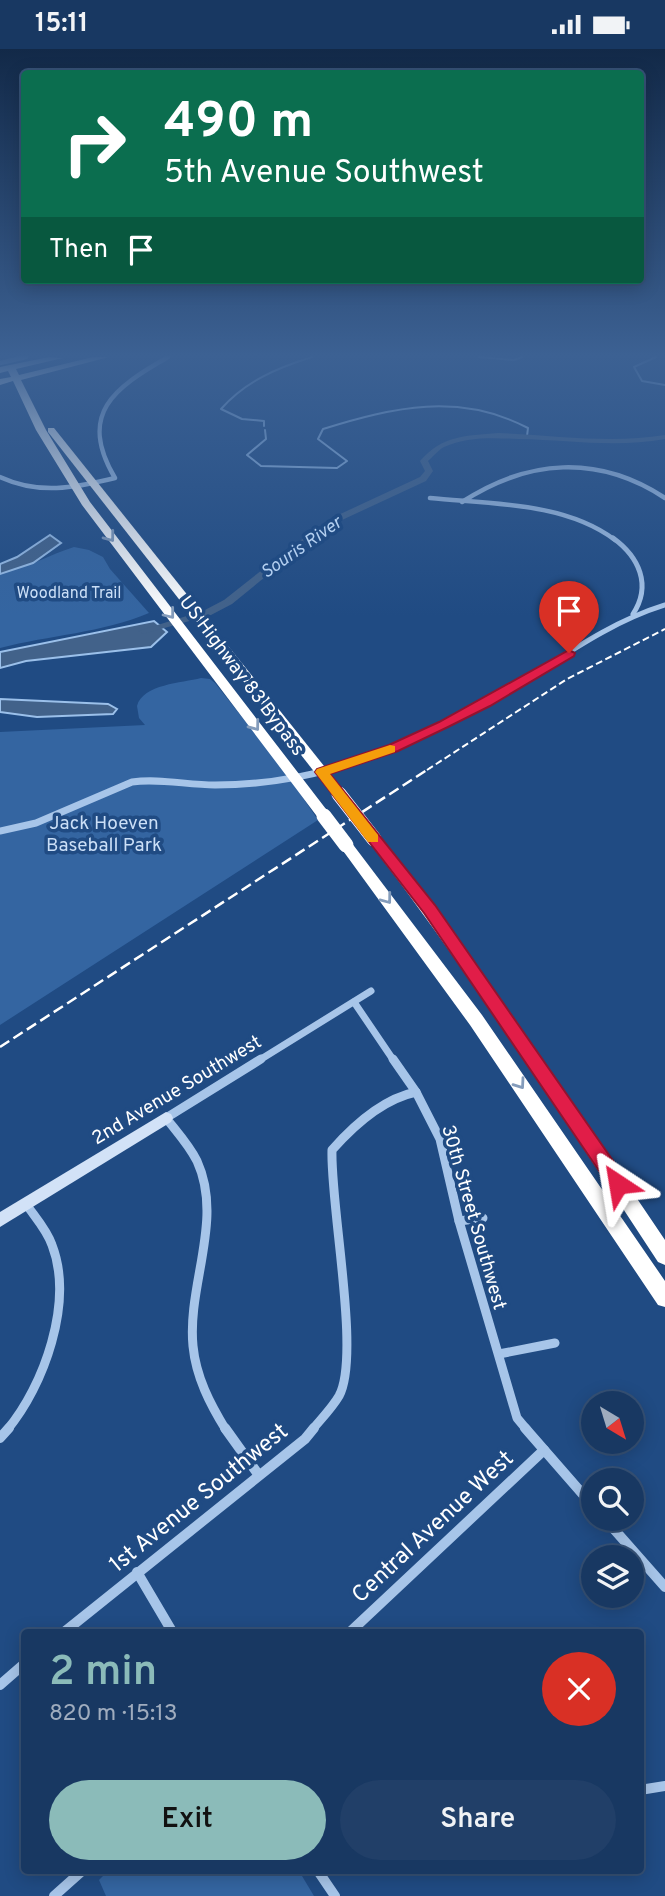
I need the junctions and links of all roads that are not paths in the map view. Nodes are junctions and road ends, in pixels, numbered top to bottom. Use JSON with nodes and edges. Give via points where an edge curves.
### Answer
{"nodes":[{"id":1,"x":48,"y":443,"type":"edge"},
{"id":2,"x":61,"y":443,"type":"edge"},
{"id":3,"x":98,"y":443,"type":"edge"},
{"id":4,"x":0,"y":477,"type":"edge"},
{"id":5,"x":91,"y":483,"type":"junction"},
{"id":6,"x":75,"y":487,"type":"junction"},
{"id":7,"x":430,"y":498,"type":"dead end"},
{"id":8,"x":665,"y":498,"type":"edge"},
{"id":9,"x":462,"y":502,"type":"junction"},
{"id":10,"x":665,"y":605,"type":"edge"},
{"id":11,"x":632,"y":615,"type":"junction"},
{"id":12,"x":321,"y":772,"type":"junction"},
{"id":13,"x":293,"y":775,"type":"junction"},
{"id":14,"x":0,"y":831,"type":"edge"},
{"id":15,"x":371,"y":991,"type":"dead end"},
{"id":16,"x":354,"y":1002,"type":"junction"},
{"id":17,"x":416,"y":1092,"type":"junction"},
{"id":18,"x":166,"y":1118,"type":"junction"},
{"id":19,"x":26,"y":1204,"type":"junction"},
{"id":20,"x":483,"y":1218,"type":"dead end"},
{"id":21,"x":0,"y":1220,"type":"edge"},
{"id":22,"x":459,"y":1221,"type":"junction"},
{"id":23,"x":665,"y":1256,"type":"edge"},
{"id":24,"x":665,"y":1298,"type":"edge"},
{"id":25,"x":555,"y":1343,"type":"dead end"},
{"id":26,"x":499,"y":1354,"type":"junction"},
{"id":27,"x":0,"y":1438,"type":"edge"},
{"id":28,"x":544,"y":1450,"type":"junction"},
{"id":29,"x":258,"y":1474,"type":"junction"},
{"id":30,"x":581,"y":1492,"type":"edge"},
{"id":31,"x":616,"y":1531,"type":"edge"},
{"id":32,"x":137,"y":1572,"type":"junction"},
{"id":33,"x":665,"y":1587,"type":"edge"},
{"id":34,"x":68,"y":1629,"type":"edge"},
{"id":35,"x":171,"y":1629,"type":"edge"},
{"id":36,"x":353,"y":1629,"type":"edge"},
{"id":37,"x":21,"y":1667,"type":"edge"},
{"id":38,"x":0,"y":1685,"type":"edge"},
{"id":39,"x":665,"y":1786,"type":"edge"},
{"id":40,"x":644,"y":1789,"type":"edge"},
{"id":41,"x":79,"y":1874,"type":"edge"},
{"id":42,"x":320,"y":1874,"type":"edge"},
{"id":43,"x":54,"y":1896,"type":"edge"},
{"id":44,"x":335,"y":1896,"type":"edge"}],
"edges":[{"from":1,"to":6,"type":"highway","name":"US Highway 83 Bypass"},
{"from":2,"to":5,"type":"highway"},
{"from":3,"to":5,"type":"street","via":[[115,478]]},
{"from":4,"to":6,"type":"street","via":[[36,490]]},
{"from":5,"to":6,"type":"street"},
{"from":5,"to":12,"type":"highway","name":"US Highway 83 Bypass"},
{"from":6,"to":13,"type":"highway","name":"US Highway 83 Bypass","one_way":true},
{"from":7,"to":9,"type":"street"},
{"from":8,"to":9,"type":"street","via":[[638,479],[574,467],[536,470],[484,488]]},
{"from":9,"to":11,"type":"street","via":[[551,512],[607,533],[628,551],[645,584]]},
{"from":10,"to":11,"type":"street"},
{"from":11,"to":12,"type":"street","via":[[475,709],[394,748]]},
{"from":12,"to":13,"type":"street"},
{"from":12,"to":23,"type":"highway","name":"US Highway 83 Bypass","bridge":true,"via":[[429,909]]},
{"from":13,"to":14,"type":"street","via":[[227,785],[145,779],[36,823]]},
{"from":13,"to":24,"type":"highway","name":"US Highway 83 Bypass","one_way":true,"bridge":true,"via":[[476,1020]]},
{"from":15,"to":16,"type":"street","name":"2nd Avenue Southwest"},
{"from":16,"to":17,"type":"street","name":"30th Street Southwest"},
{"from":16,"to":18,"type":"street","name":"2nd Avenue Southwest"},
{"from":17,"to":22,"type":"street","name":"30th Street Southwest","via":[[440,1139]]},
{"from":17,"to":29,"type":"street","name":"1st Avenue Southwest","via":[[397,1096],[350,1130],[332,1150],[348,1348],[341,1394],[305,1439]]},
{"from":18,"to":19,"type":"street","name":"2nd Avenue Southwest"},
{"from":18,"to":29,"type":"street","via":[[199,1165],[209,1209],[192,1302],[193,1347],[201,1385]]},
{"from":19,"to":21,"type":"street","name":"2nd Avenue Southwest"},
{"from":19,"to":27,"type":"street","via":[[54,1248],[58,1298],[43,1369],[26,1403]]},
{"from":20,"to":22,"type":"street"},
{"from":22,"to":26,"type":"street","name":"30th Street Southwest"},
{"from":25,"to":26,"type":"street"},
{"from":26,"to":28,"type":"street","name":"30th Street Southwest","via":[[517,1418]]},
{"from":28,"to":30,"type":"street","name":"30th Street Southwest"},
{"from":28,"to":36,"type":"street","name":"Central Avenue West"},
{"from":29,"to":32,"type":"street","name":"1st Avenue Southwest"},
{"from":31,"to":33,"type":"street"},
{"from":32,"to":34,"type":"street","name":"1st Avenue Southwest"},
{"from":32,"to":35,"type":"street"},
{"from":37,"to":38,"type":"street"},
{"from":39,"to":40,"type":"street"},
{"from":41,"to":43,"type":"street"},
{"from":42,"to":44,"type":"street"}]}
